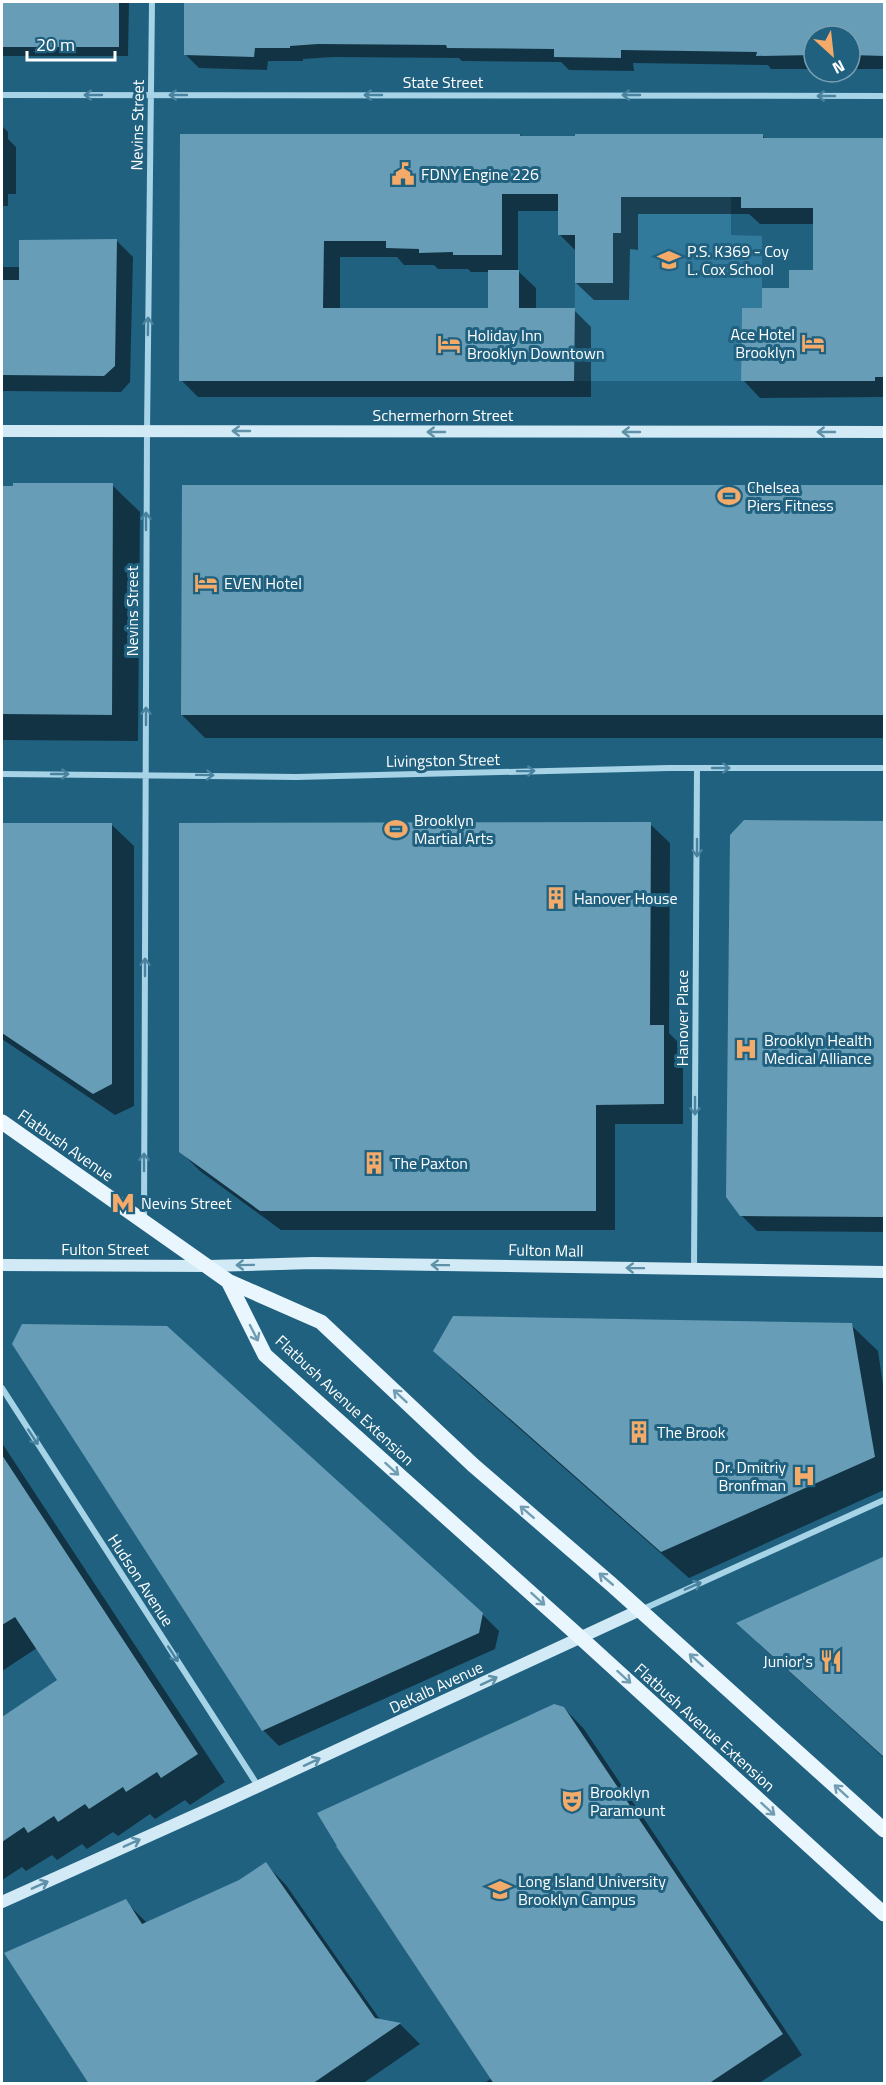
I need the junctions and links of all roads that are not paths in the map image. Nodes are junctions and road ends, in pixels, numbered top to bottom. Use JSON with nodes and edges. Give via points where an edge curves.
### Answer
{"nodes":[{"id":1,"x":152,"y":2,"type":"edge"},
{"id":2,"x":2,"y":95,"type":"edge"},
{"id":3,"x":152,"y":95,"type":"junction"},
{"id":4,"x":885,"y":96,"type":"edge"},
{"id":5,"x":2,"y":431,"type":"edge"},
{"id":6,"x":147,"y":431,"type":"junction"},
{"id":7,"x":885,"y":432,"type":"edge"},
{"id":8,"x":697,"y":768,"type":"junction"},
{"id":9,"x":885,"y":768,"type":"edge"},
{"id":10,"x":2,"y":774,"type":"edge"},
{"id":11,"x":147,"y":774,"type":"junction"},
{"id":12,"x":2,"y":1122,"type":"edge"},
{"id":13,"x":144,"y":1221,"type":"junction"},
{"id":14,"x":2,"y":1265,"type":"edge"},
{"id":15,"x":208,"y":1266,"type":"junction"},
{"id":16,"x":694,"y":1269,"type":"junction"},
{"id":17,"x":885,"y":1272,"type":"edge"},
{"id":18,"x":228,"y":1281,"type":"junction"},
{"id":19,"x":2,"y":1388,"type":"edge"},
{"id":20,"x":885,"y":1500,"type":"edge"},
{"id":21,"x":640,"y":1610,"type":"junction"},
{"id":22,"x":581,"y":1638,"type":"junction"},
{"id":23,"x":258,"y":1786,"type":"junction"},
{"id":24,"x":885,"y":1830,"type":"edge"},
{"id":25,"x":2,"y":1902,"type":"edge"},
{"id":26,"x":885,"y":1914,"type":"edge"}],
"edges":[{"from":1,"to":3,"type":"street","name":"Nevins Street"},
{"from":3,"to":2,"type":"street","name":"State Street","one_way":true},
{"from":4,"to":3,"type":"street","name":"State Street","one_way":true},
{"from":6,"to":3,"type":"street","name":"Nevins Street","one_way":true},
{"from":5,"to":6,"type":"main road","name":"Schermerhorn Street"},
{"from":7,"to":6,"type":"main road","name":"Schermerhorn Street","one_way":true},
{"from":11,"to":6,"type":"street","name":"Nevins Street","one_way":true},
{"from":8,"to":9,"type":"street","name":"Livingston Street","one_way":true},
{"from":11,"to":8,"type":"street","name":"Livingston Street","one_way":true,"via":[[296,777]]},
{"from":8,"to":16,"type":"street","name":"Hanover Place","one_way":true},
{"from":10,"to":11,"type":"street","name":"Livingston Street","one_way":true},
{"from":13,"to":11,"type":"street","name":"Nevins Street","one_way":true},
{"from":12,"to":13,"type":"main road","name":"Flatbush Avenue"},
{"from":13,"to":15,"type":"main road","name":"Flatbush Avenue"},
{"from":14,"to":15,"type":"main road","name":"Fulton Street"},
{"from":16,"to":15,"type":"main road","name":"Fulton Mall","one_way":true,"via":[[313,1263]]},
{"from":15,"to":18,"type":"main road","name":"Flatbush Avenue"},
{"from":16,"to":17,"type":"main road","name":"Fulton Mall"},
{"from":21,"to":18,"type":"main road","name":"Flatbush Avenue Extension","one_way":true,"via":[[473,1465],[321,1322]]},
{"from":18,"to":22,"type":"main road","name":"Flatbush Avenue Extension","one_way":true,"via":[[265,1354]]},
{"from":19,"to":23,"type":"street","name":"Hudson Avenue","one_way":true},
{"from":21,"to":20,"type":"street","name":"DeKalb Avenue","one_way":true},
{"from":21,"to":22,"type":"main road","name":"DeKalb Avenue"},
{"from":24,"to":21,"type":"main road","name":"Flatbush Avenue Extension","one_way":true},
{"from":23,"to":22,"type":"main road","name":"DeKalb Avenue","one_way":true},
{"from":22,"to":26,"type":"main road","name":"Flatbush Avenue Extension","one_way":true},
{"from":25,"to":23,"type":"main road","name":"DeKalb Avenue","one_way":true}]}
